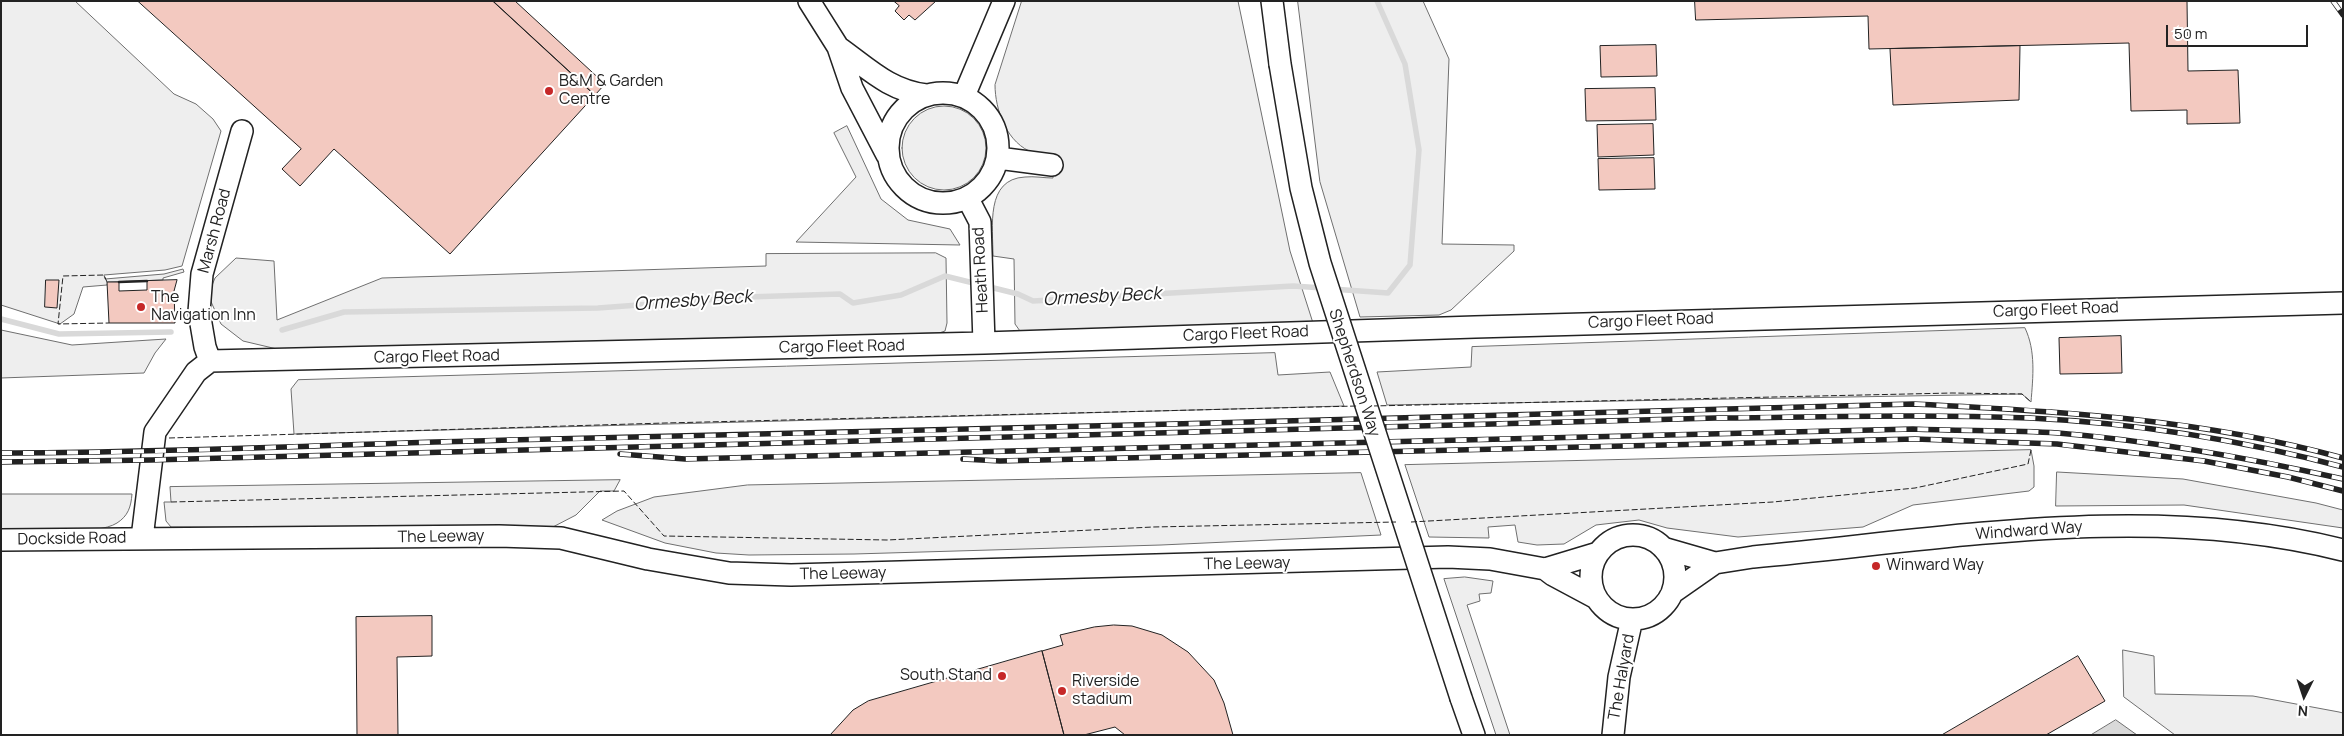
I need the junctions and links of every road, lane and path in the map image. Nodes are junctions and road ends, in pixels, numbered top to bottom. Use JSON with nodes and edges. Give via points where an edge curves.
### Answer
{"nodes":[{"id":1,"x":809,"y":1,"type":"edge"},
{"id":2,"x":1004,"y":1,"type":"edge"},
{"id":3,"x":1272,"y":1,"type":"edge"},
{"id":4,"x":838,"y":46,"type":"junction"},
{"id":5,"x":926,"y":95,"type":"junction"},
{"id":6,"x":964,"y":96,"type":"junction"},
{"id":7,"x":242,"y":131,"type":"dead end"},
{"id":8,"x":888,"y":155,"type":"junction"},
{"id":9,"x":998,"y":158,"type":"junction"},
{"id":10,"x":1052,"y":165,"type":"dead end"},
{"id":11,"x":968,"y":198,"type":"junction"},
{"id":12,"x":2343,"y":303,"type":"edge"},
{"id":13,"x":984,"y":343,"type":"junction"},
{"id":14,"x":208,"y":354,"type":"junction"},
{"id":15,"x":142,"y":538,"type":"junction"},
{"id":16,"x":1,"y":540,"type":"edge"},
{"id":17,"x":1662,"y":548,"type":"junction"},
{"id":18,"x":2343,"y":550,"type":"edge"},
{"id":19,"x":1598,"y":553,"type":"junction"},
{"id":20,"x":1715,"y":563,"type":"junction"},
{"id":21,"x":1546,"y":569,"type":"junction"},
{"id":22,"x":1672,"y":593,"type":"junction"},
{"id":23,"x":1596,"y":598,"type":"junction"},
{"id":24,"x":1632,"y":619,"type":"junction"},
{"id":25,"x":1474,"y":735,"type":"edge"},
{"id":26,"x":1613,"y":735,"type":"edge"}],
"edges":[{"from":1,"to":4,"type":"street"},
{"from":2,"to":6,"type":"street"},
{"from":3,"to":25,"type":"street","name":"Shepherdson Way","bridge":true,"via":[[1301,188],[1320,263]]},
{"from":4,"to":5,"type":"street","via":[[884,82],[907,93]]},
{"from":4,"to":8,"type":"street","via":[[852,88]]},
{"from":5,"to":6,"type":"street","via":[[945,92]]},
{"from":5,"to":8,"type":"street","via":[[909,104],[896,118],[888,136]]},
{"from":6,"to":9,"type":"street","via":[[980,106],[992,121],[998,139]]},
{"from":7,"to":14,"type":"street","name":"Marsh Road","via":[[202,274],[198,312]]},
{"from":8,"to":11,"type":"street","via":[[894,175],[908,192],[926,201],[947,204]]},
{"from":9,"to":10,"type":"street"},
{"from":9,"to":11,"type":"street","via":[[992,175]]},
{"from":11,"to":13,"type":"street","name":"Heath Road","via":[[980,222]]},
{"from":12,"to":13,"type":"street","name":"Cargo Fleet Road","via":[[1475,326]]},
{"from":13,"to":14,"type":"street","name":"Cargo Fleet Road"},
{"from":14,"to":15,"type":"street","via":[[155,432]]},
{"from":15,"to":16,"type":"street","name":"Dockside Road"},
{"from":15,"to":21,"type":"street","name":"The Leeway","via":[[562,538],[648,559],[730,573],[791,575],[1448,557],[1490,559]]},
{"from":17,"to":19,"type":"street","via":[[1647,537],[1632,535],[1618,537]]},
{"from":17,"to":20,"type":"street","name":"Windward Way"},
{"from":17,"to":22,"type":"street","via":[[1669,555],[1674,569]]},
{"from":18,"to":20,"type":"street","name":"Windward Way","via":[[2195,528],[2050,527]]},
{"from":19,"to":21,"type":"street","name":"The Leeway"},
{"from":19,"to":23,"type":"street","via":[[1591,570]]},
{"from":20,"to":22,"type":"street","name":"Windward Way"},
{"from":21,"to":23,"type":"street","name":"The Leeway"},
{"from":22,"to":24,"type":"street","via":[[1656,612],[1645,618]]},
{"from":23,"to":24,"type":"street","via":[[1618,617]]},
{"from":24,"to":26,"type":"street","name":"The Halyard","via":[[1619,677]]}]}
